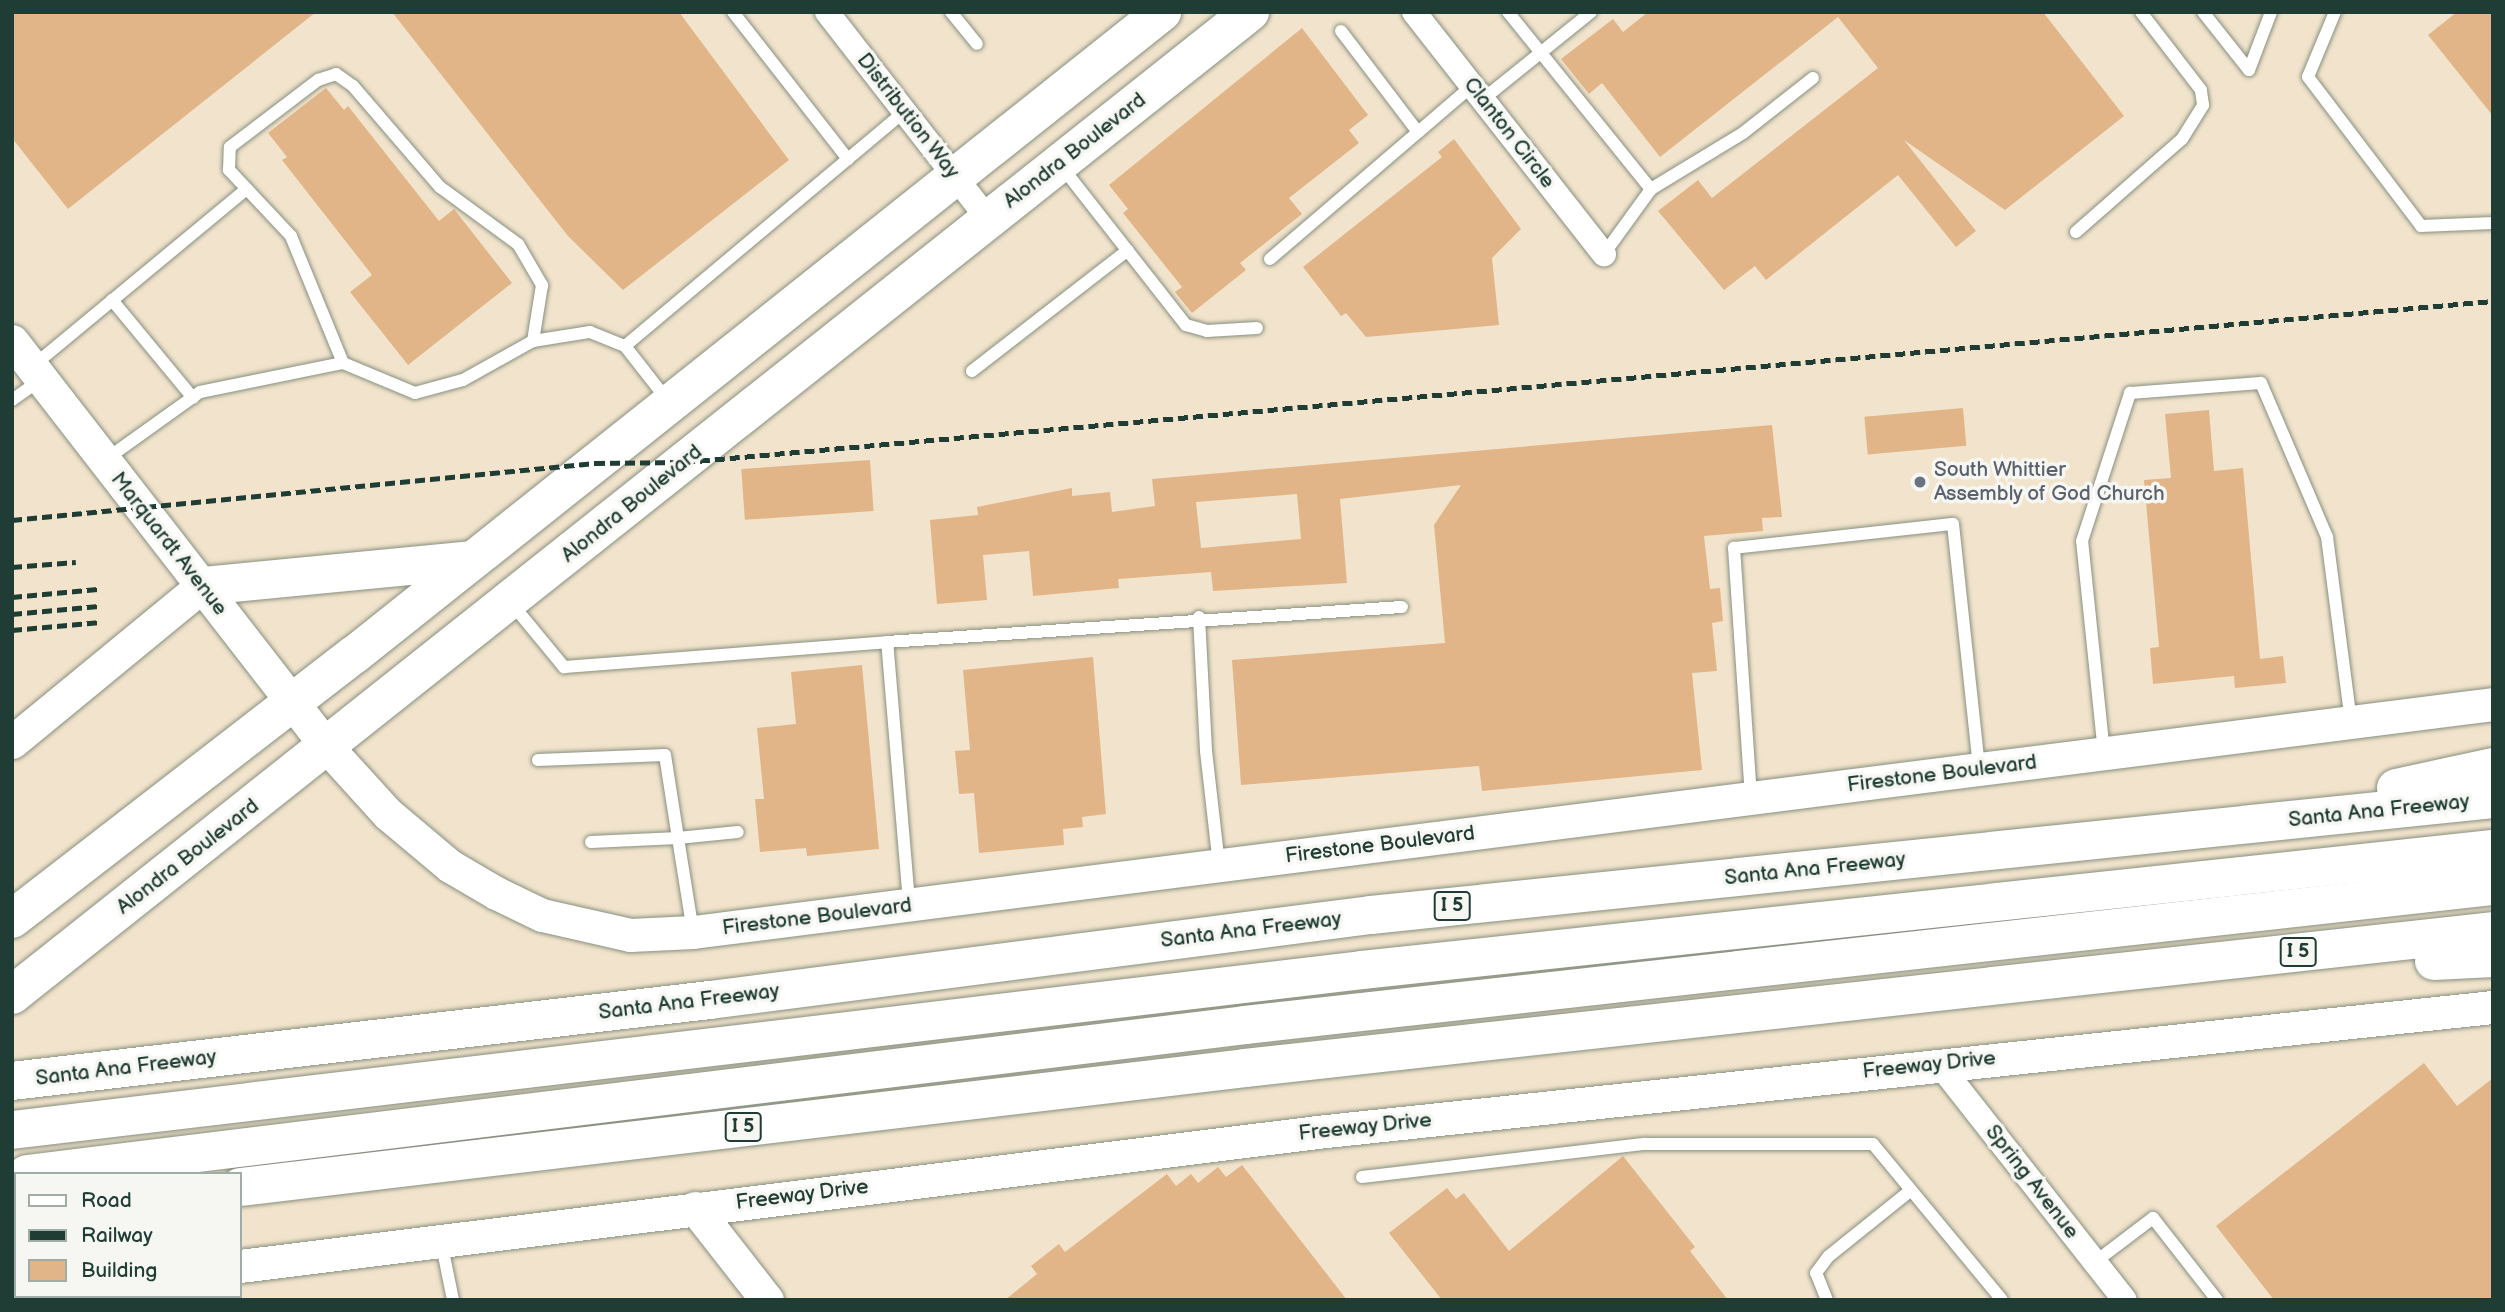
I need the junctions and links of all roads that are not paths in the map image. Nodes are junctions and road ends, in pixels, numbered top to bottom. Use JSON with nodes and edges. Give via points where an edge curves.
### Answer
{"nodes":[{"id":1,"x":733,"y":12,"type":"edge"},
{"id":2,"x":827,"y":12,"type":"edge"},
{"id":3,"x":951,"y":12,"type":"edge"},
{"id":4,"x":1162,"y":12,"type":"edge"},
{"id":5,"x":1250,"y":12,"type":"edge"},
{"id":6,"x":1414,"y":12,"type":"edge"},
{"id":7,"x":1508,"y":12,"type":"edge"},
{"id":8,"x":1591,"y":12,"type":"edge"},
{"id":9,"x":2141,"y":12,"type":"edge"},
{"id":10,"x":2203,"y":12,"type":"edge"},
{"id":11,"x":2271,"y":12,"type":"edge"},
{"id":12,"x":2335,"y":12,"type":"edge"},
{"id":13,"x":1341,"y":31,"type":"dead end"},
{"id":14,"x":977,"y":44,"type":"dead end"},
{"id":15,"x":1539,"y":54,"type":"junction"},
{"id":16,"x":1813,"y":78,"type":"dead end"},
{"id":17,"x":1477,"y":93,"type":"junction"},
{"id":18,"x":905,"y":111,"type":"junction"},
{"id":19,"x":1418,"y":132,"type":"junction"},
{"id":20,"x":848,"y":159,"type":"junction"},
{"id":21,"x":1060,"y":164,"type":"junction"},
{"id":22,"x":955,"y":176,"type":"junction"},
{"id":23,"x":247,"y":189,"type":"junction"},
{"id":24,"x":1651,"y":189,"type":"junction"},
{"id":25,"x":989,"y":219,"type":"junction"},
{"id":26,"x":2493,"y":223,"type":"edge"},
{"id":27,"x":2076,"y":232,"type":"dead end"},
{"id":28,"x":1128,"y":250,"type":"junction"},
{"id":29,"x":1604,"y":254,"type":"joint"},
{"id":30,"x":1269,"y":259,"type":"dead end"},
{"id":31,"x":112,"y":300,"type":"junction"},
{"id":32,"x":1257,"y":328,"type":"dead end"},
{"id":33,"x":533,"y":341,"type":"junction"},
{"id":34,"x":625,"y":346,"type":"junction"},
{"id":35,"x":29,"y":362,"type":"edge"},
{"id":36,"x":343,"y":363,"type":"junction"},
{"id":37,"x":972,"y":371,"type":"dead end"},
{"id":38,"x":193,"y":398,"type":"junction"},
{"id":39,"x":12,"y":400,"type":"edge"},
{"id":40,"x":670,"y":404,"type":"junction"},
{"id":41,"x":105,"y":461,"type":"junction"},
{"id":42,"x":473,"y":560,"type":"junction"},
{"id":43,"x":202,"y":586,"type":"junction"},
{"id":44,"x":510,"y":601,"type":"junction"},
{"id":45,"x":1402,"y":607,"type":"dead end"},
{"id":46,"x":1199,"y":617,"type":"junction"},
{"id":47,"x":887,"y":642,"type":"junction"},
{"id":48,"x":292,"y":702,"type":"junction"},
{"id":49,"x":2493,"y":704,"type":"edge"},
{"id":50,"x":2351,"y":722,"type":"junction"},
{"id":51,"x":12,"y":742,"type":"edge"},
{"id":52,"x":327,"y":747,"type":"junction"},
{"id":53,"x":2104,"y":753,"type":"junction"},
{"id":54,"x":538,"y":760,"type":"dead end"},
{"id":55,"x":2493,"y":767,"type":"edge"},
{"id":56,"x":1979,"y":769,"type":"junction"},
{"id":57,"x":1752,"y":798,"type":"junction"},
{"id":58,"x":2493,"y":799,"type":"edge"},
{"id":59,"x":2196,"y":830,"type":"junction"},
{"id":60,"x":738,"y":832,"type":"dead end"},
{"id":61,"x":678,"y":838,"type":"junction"},
{"id":62,"x":591,"y":842,"type":"dead end"},
{"id":63,"x":2493,"y":849,"type":"edge"},
{"id":64,"x":1219,"y":866,"type":"junction"},
{"id":65,"x":2493,"y":886,"type":"edge"},
{"id":66,"x":909,"y":905,"type":"junction"},
{"id":67,"x":12,"y":919,"type":"edge"},
{"id":68,"x":2493,"y":931,"type":"edge"},
{"id":69,"x":693,"y":932,"type":"junction"},
{"id":70,"x":2493,"y":958,"type":"edge"},
{"id":71,"x":2103,"y":974,"type":"junction"},
{"id":72,"x":12,"y":995,"type":"edge"},
{"id":73,"x":2493,"y":1007,"type":"edge"},
{"id":74,"x":1939,"y":1064,"type":"junction"},
{"id":75,"x":12,"y":1081,"type":"edge"},
{"id":76,"x":12,"y":1130,"type":"edge"},
{"id":77,"x":43,"y":1172,"type":"edge"},
{"id":78,"x":1362,"y":1177,"type":"dead end"},
{"id":79,"x":242,"y":1187,"type":"edge"},
{"id":80,"x":1911,"y":1190,"type":"junction"},
{"id":81,"x":695,"y":1208,"type":"junction"},
{"id":82,"x":441,"y":1240,"type":"junction"},
{"id":83,"x":2095,"y":1262,"type":"junction"},
{"id":84,"x":242,"y":1266,"type":"edge"},
{"id":85,"x":453,"y":1300,"type":"edge"},
{"id":86,"x":767,"y":1300,"type":"edge"},
{"id":87,"x":1827,"y":1300,"type":"edge"},
{"id":88,"x":2002,"y":1300,"type":"edge"},
{"id":89,"x":2124,"y":1300,"type":"edge"},
{"id":90,"x":2217,"y":1300,"type":"edge"}],
"edges":[{"from":1,"to":20,"type":"lane"},
{"from":2,"to":18,"type":"street","name":"Distribution Way"},
{"from":3,"to":14,"type":"lane"},
{"from":4,"to":22,"type":"main road"},
{"from":5,"to":21,"type":"main road","name":"Alondra Boulevard"},
{"from":6,"to":17,"type":"street","name":"Clanton Circle"},
{"from":7,"to":15,"type":"lane"},
{"from":8,"to":15,"type":"lane"},
{"from":9,"to":27,"type":"lane","via":[[2201,90],[2203,105],[2182,139]]},
{"from":10,"to":11,"type":"lane","via":[[2249,70]]},
{"from":12,"to":26,"type":"lane","via":[[2308,77],[2421,226]]},
{"from":13,"to":19,"type":"lane"},
{"from":15,"to":17,"type":"lane"},
{"from":15,"to":24,"type":"lane"},
{"from":16,"to":24,"type":"lane","via":[[1743,133]]},
{"from":17,"to":19,"type":"lane"},
{"from":17,"to":29,"type":"street","name":"Clanton Circle"},
{"from":18,"to":20,"type":"lane"},
{"from":18,"to":22,"type":"street","name":"Distribution Way"},
{"from":19,"to":30,"type":"lane"},
{"from":20,"to":34,"type":"lane"},
{"from":21,"to":25,"type":"main road","name":"Alondra Boulevard"},
{"from":21,"to":28,"type":"lane"},
{"from":22,"to":25,"type":"street","name":"Distribution Way"},
{"from":22,"to":40,"type":"main road"},
{"from":23,"to":31,"type":"lane"},
{"from":23,"to":33,"type":"lane","via":[[229,170],[230,147],[318,80],[336,74],[353,86],[440,187],[517,244],[542,285]]},
{"from":23,"to":36,"type":"lane","via":[[291,236]]},
{"from":24,"to":29,"type":"lane"},
{"from":25,"to":44,"type":"main road","name":"Alondra Boulevard"},
{"from":28,"to":32,"type":"lane","via":[[1186,326],[1207,331]]},
{"from":28,"to":37,"type":"lane"},
{"from":31,"to":35,"type":"lane"},
{"from":31,"to":38,"type":"lane"},
{"from":33,"to":34,"type":"lane","via":[[590,332]]},
{"from":33,"to":36,"type":"lane","via":[[463,380],[415,393]]},
{"from":34,"to":40,"type":"lane"},
{"from":35,"to":39,"type":"lane"},
{"from":35,"to":41,"type":"street","name":"Marquardt Avenue"},
{"from":36,"to":38,"type":"lane","via":[[200,392]]},
{"from":38,"to":41,"type":"lane"},
{"from":40,"to":42,"type":"main road"},
{"from":41,"to":43,"type":"street","name":"Marquardt Avenue"},
{"from":42,"to":43,"type":"main road"},
{"from":42,"to":48,"type":"main road"},
{"from":43,"to":48,"type":"street","name":"Marquardt Avenue"},
{"from":43,"to":51,"type":"street"},
{"from":44,"to":47,"type":"lane","via":[[564,667]]},
{"from":44,"to":52,"type":"main road","name":"Alondra Boulevard"},
{"from":45,"to":46,"type":"lane"},
{"from":46,"to":47,"type":"lane"},
{"from":46,"to":64,"type":"lane","via":[[1206,751]]},
{"from":47,"to":66,"type":"lane"},
{"from":48,"to":52,"type":"street","name":"Marquardt Avenue"},
{"from":48,"to":67,"type":"main road"},
{"from":49,"to":50,"type":"street","name":"Firestone Boulevard"},
{"from":50,"to":53,"type":"street","name":"Firestone Boulevard"},
{"from":50,"to":53,"type":"lane","via":[[2327,537],[2261,383],[2130,393],[2082,541]]},
{"from":52,"to":69,"type":"street","name":"Firestone Boulevard","via":[[407,832],[450,866],[496,892],[542,915],[583,928],[630,935]]},
{"from":52,"to":72,"type":"main road","name":"Alondra Boulevard"},
{"from":53,"to":56,"type":"street","name":"Firestone Boulevard"},
{"from":54,"to":61,"type":"lane","via":[[665,755]]},
{"from":55,"to":59,"type":"main road"},
{"from":56,"to":57,"type":"street","name":"Firestone Boulevard"},
{"from":56,"to":57,"type":"lane","via":[[1953,524],[1734,548]]},
{"from":57,"to":64,"type":"street","name":"Firestone Boulevard"},
{"from":58,"to":59,"type":"main road","name":"Santa Ana Freeway","number":"I 5"},
{"from":59,"to":75,"type":"main road","name":"Santa Ana Freeway","number":"I 5","via":[[1371,915],[710,1000]]},
{"from":60,"to":61,"type":"lane"},
{"from":61,"to":62,"type":"lane"},
{"from":61,"to":69,"type":"lane"},
{"from":63,"to":76,"type":"main road","via":[[1362,970]]},
{"from":64,"to":66,"type":"street","name":"Firestone Boulevard"},
{"from":65,"to":77,"type":"main road","via":[[1245,1025]]},
{"from":66,"to":69,"type":"street","name":"Firestone Boulevard"},
{"from":68,"to":71,"type":"main road","number":"I 5"},
{"from":70,"to":71,"type":"main road"},
{"from":71,"to":79,"type":"main road","number":"I 5","via":[[1232,1069]]},
{"from":73,"to":74,"type":"street","name":"Freeway Drive"},
{"from":74,"to":81,"type":"street","name":"Freeway Drive","via":[[1317,1132]]},
{"from":74,"to":83,"type":"street","name":"Spring Avenue"},
{"from":78,"to":80,"type":"lane","via":[[1645,1144],[1873,1144]]},
{"from":80,"to":87,"type":"lane","via":[[1829,1256],[1816,1273]]},
{"from":80,"to":88,"type":"lane"},
{"from":81,"to":82,"type":"street","name":"Freeway Drive"},
{"from":81,"to":86,"type":"street"},
{"from":82,"to":84,"type":"street","name":"Freeway Drive"},
{"from":82,"to":85,"type":"lane"},
{"from":83,"to":89,"type":"street","name":"Spring Avenue"},
{"from":83,"to":90,"type":"lane","via":[[2153,1218]]}]}
